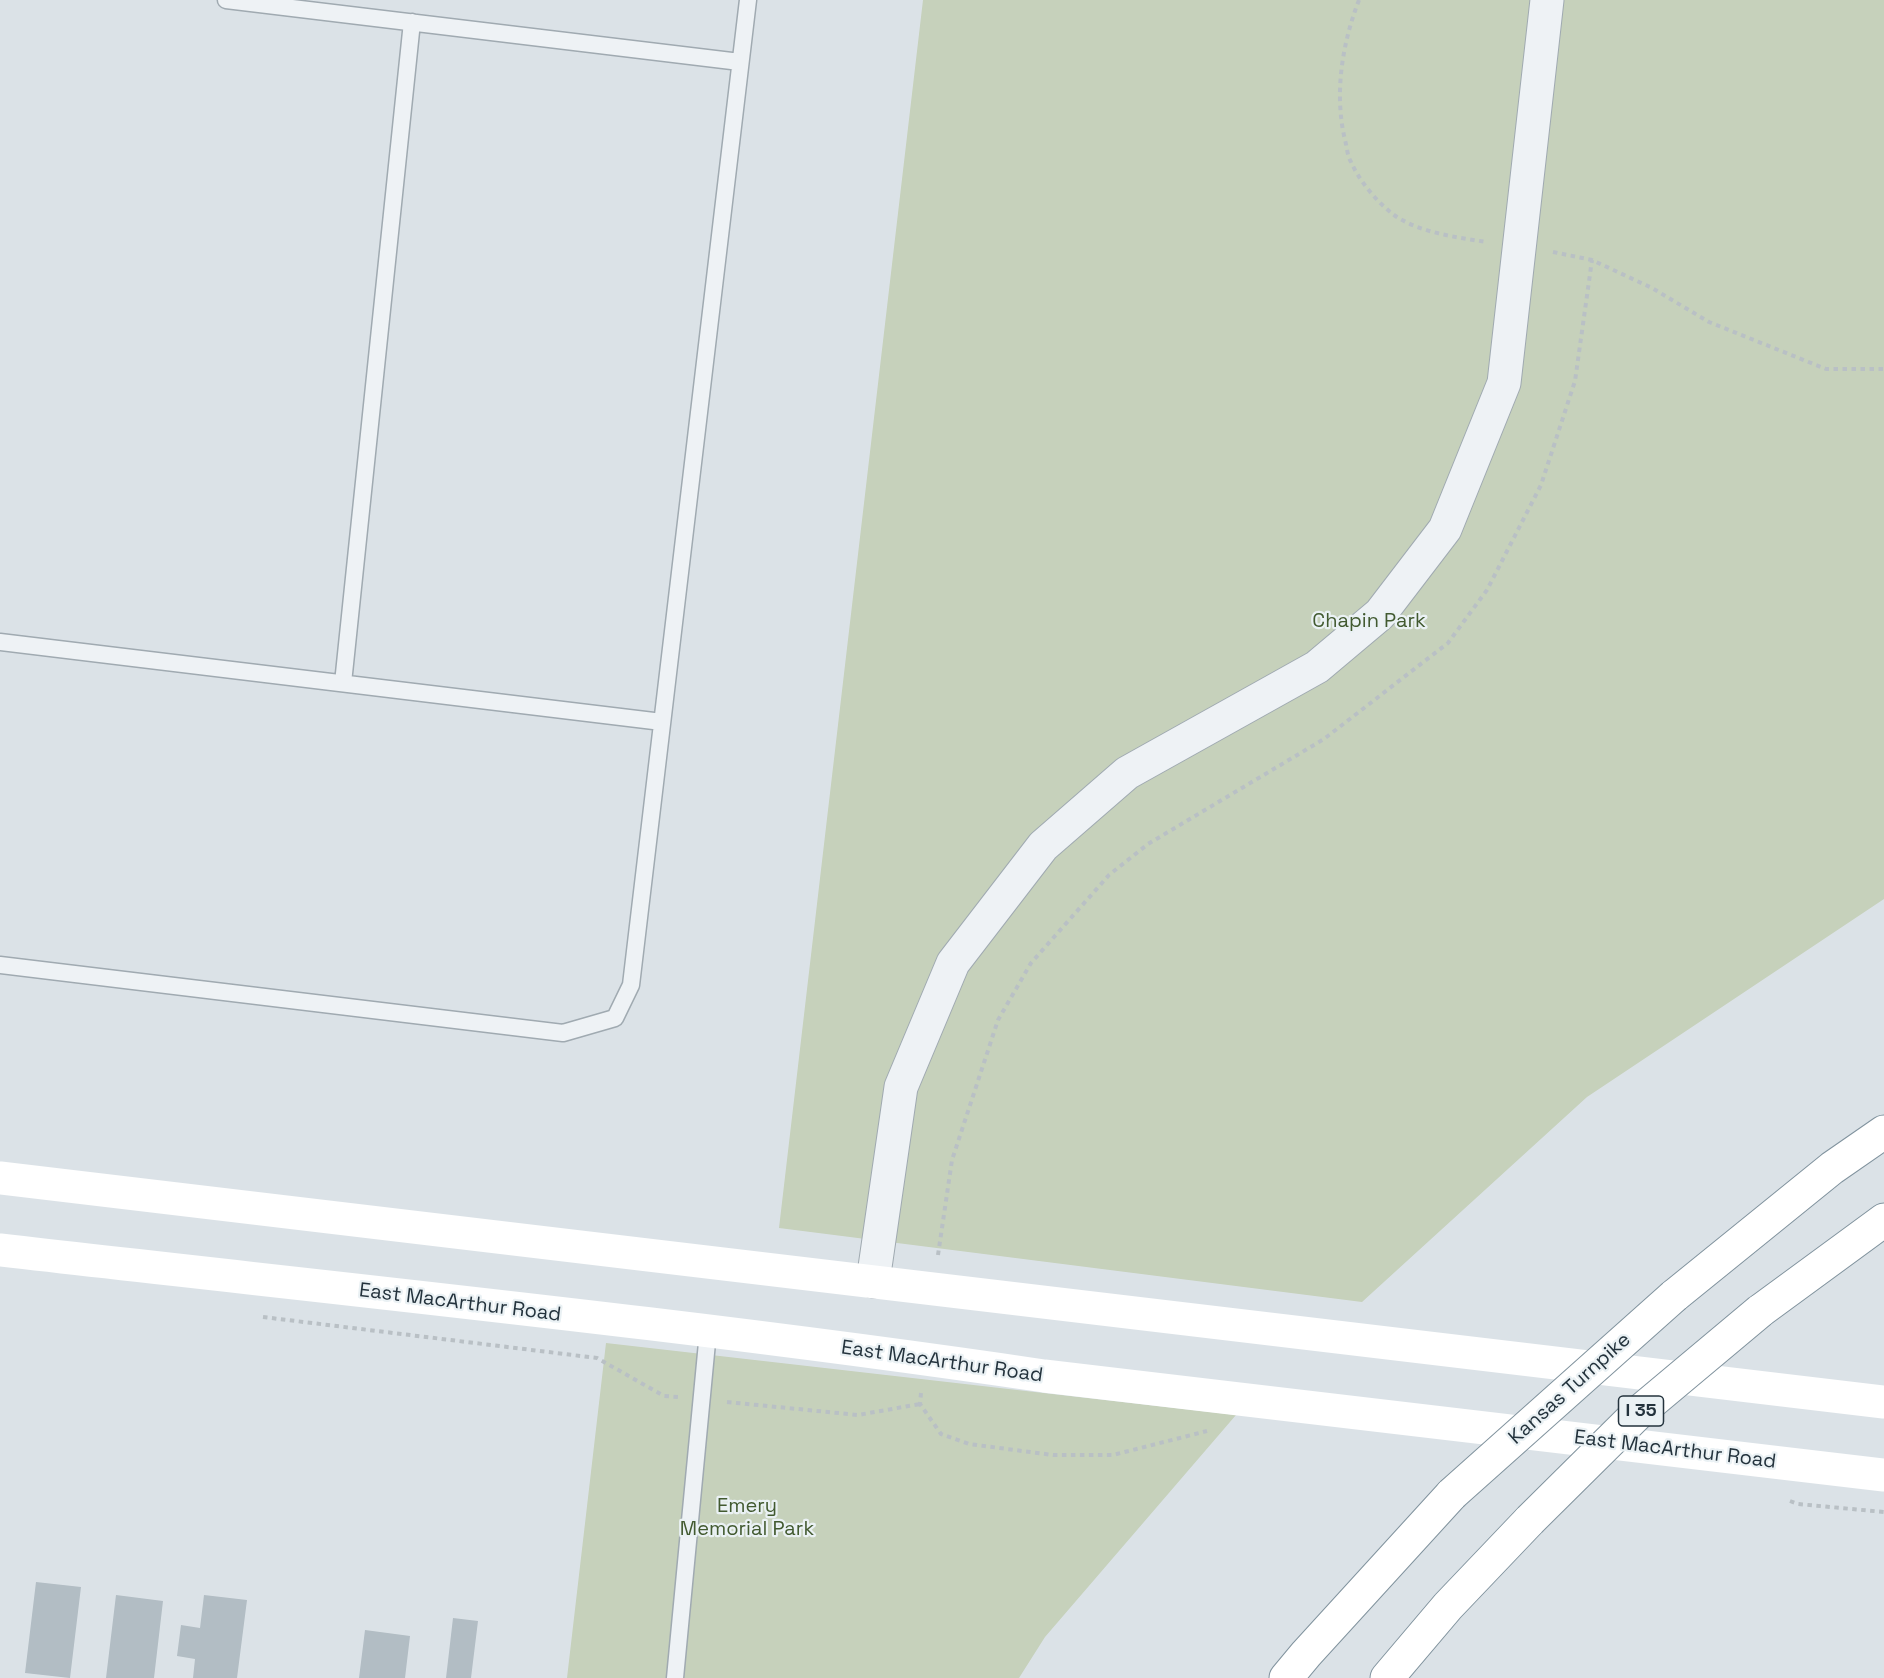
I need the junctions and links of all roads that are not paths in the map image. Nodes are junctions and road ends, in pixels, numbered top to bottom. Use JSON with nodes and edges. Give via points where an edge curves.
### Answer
{"nodes":[{"id":1,"x":226,"y":0,"type":"edge"},
{"id":2,"x":748,"y":0,"type":"edge"},
{"id":3,"x":1547,"y":0,"type":"edge"},
{"id":4,"x":412,"y":22,"type":"junction"},
{"id":5,"x":740,"y":62,"type":"junction"},
{"id":6,"x":0,"y":642,"type":"edge"},
{"id":7,"x":343,"y":683,"type":"junction"},
{"id":8,"x":662,"y":722,"type":"junction"},
{"id":9,"x":0,"y":965,"type":"edge"},
{"id":10,"x":1884,"y":1132,"type":"edge"},
{"id":11,"x":0,"y":1178,"type":"edge"},
{"id":12,"x":1884,"y":1220,"type":"edge"},
{"id":13,"x":0,"y":1250,"type":"edge"},
{"id":14,"x":873,"y":1281,"type":"junction"},
{"id":15,"x":708,"y":1332,"type":"junction"},
{"id":16,"x":1884,"y":1402,"type":"edge"},
{"id":17,"x":1884,"y":1475,"type":"edge"},
{"id":18,"x":675,"y":1678,"type":"edge"},
{"id":19,"x":1286,"y":1678,"type":"edge"},
{"id":20,"x":1387,"y":1678,"type":"edge"}],
"edges":[{"from":1,"to":4,"type":"lane"},
{"from":2,"to":5,"type":"lane"},
{"from":3,"to":14,"type":"street","via":[[1504,383],[1445,529],[1380,614],[1317,667],[1127,773],[1043,846],[954,963],[901,1087]]},
{"from":4,"to":5,"type":"lane"},
{"from":4,"to":7,"type":"lane"},
{"from":5,"to":8,"type":"lane"},
{"from":6,"to":7,"type":"lane"},
{"from":7,"to":8,"type":"lane"},
{"from":8,"to":9,"type":"lane","via":[[631,986],[615,1018],[562,1033]]},
{"from":10,"to":19,"type":"main road","name":"Kansas Turnpike","bridge":true,"via":[[1832,1168],[1674,1296],[1452,1494]]},
{"from":11,"to":14,"type":"main road"},
{"from":12,"to":20,"type":"main road","number":"I 35","bridge":true,"via":[[1760,1311],[1637,1414],[1448,1606]]},
{"from":13,"to":15,"type":"main road","name":"East MacArthur Road"},
{"from":14,"to":16,"type":"main road"},
{"from":15,"to":17,"type":"main road","name":"East MacArthur Road","via":[[1044,1376]]},
{"from":15,"to":18,"type":"lane"}]}
